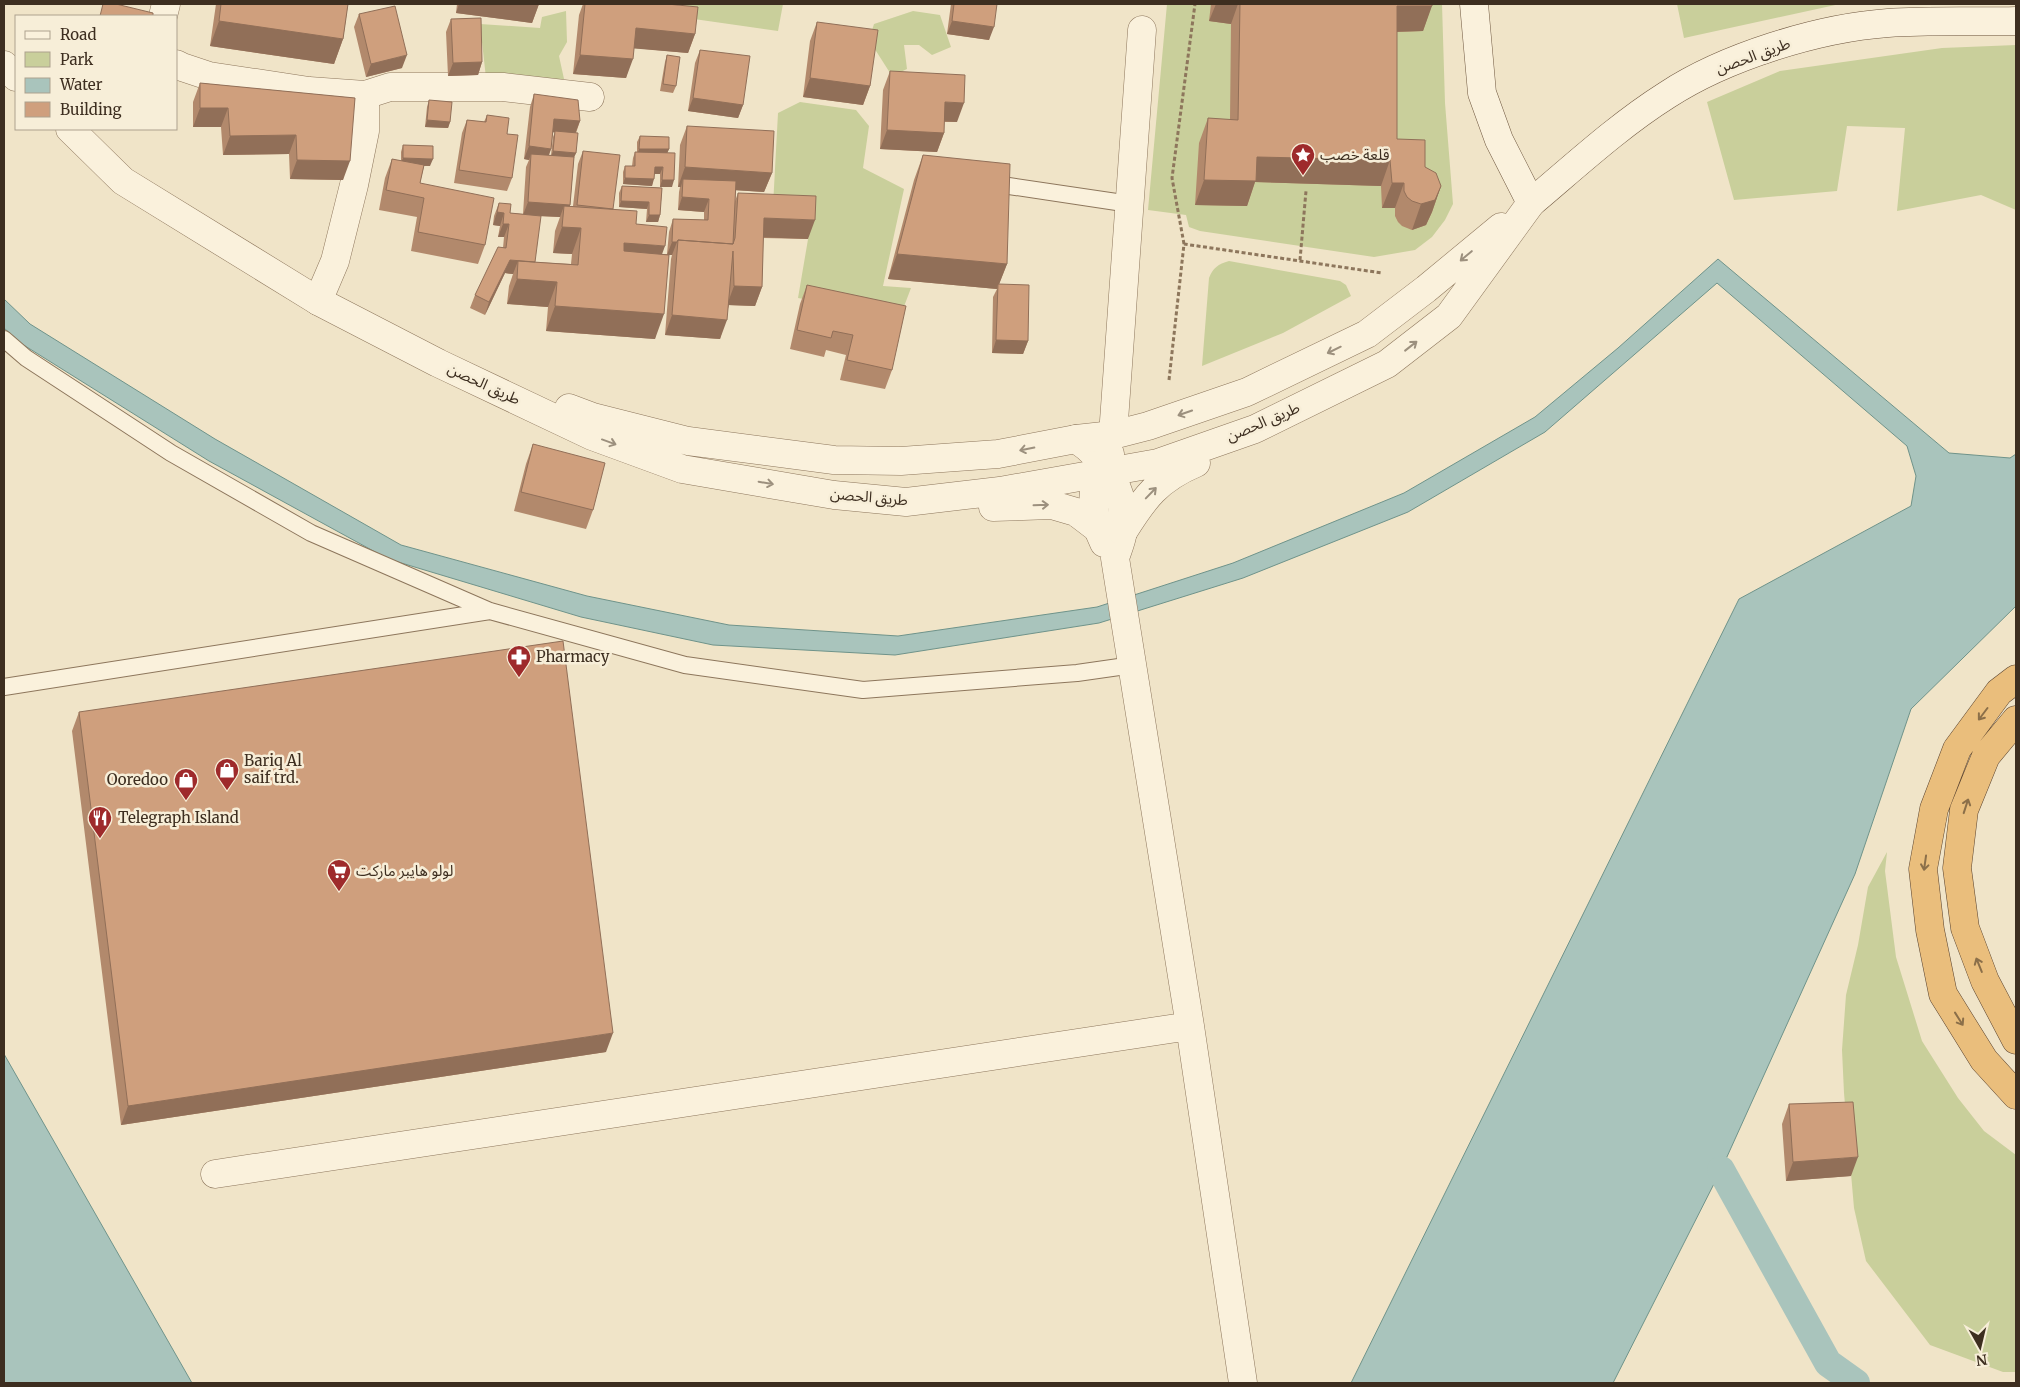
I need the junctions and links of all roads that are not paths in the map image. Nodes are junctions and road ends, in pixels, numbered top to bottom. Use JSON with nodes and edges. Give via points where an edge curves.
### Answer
{"nodes":[{"id":1,"x":1474,"y":4,"type":"edge"},
{"id":2,"x":2016,"y":21,"type":"edge"},
{"id":3,"x":1142,"y":30,"type":"dead end"},
{"id":4,"x":4,"y":65,"type":"edge"},
{"id":5,"x":178,"y":65,"type":"edge"},
{"id":6,"x":15,"y":76,"type":"edge"},
{"id":7,"x":365,"y":95,"type":"junction"},
{"id":8,"x":590,"y":97,"type":"dead end"},
{"id":9,"x":71,"y":130,"type":"edge"},
{"id":10,"x":973,"y":180,"type":"edge"},
{"id":11,"x":1531,"y":203,"type":"junction"},
{"id":12,"x":1130,"y":204,"type":"junction"},
{"id":13,"x":318,"y":301,"type":"junction"},
{"id":14,"x":4,"y":339,"type":"edge"},
{"id":15,"x":438,"y":362,"type":"junction"},
{"id":16,"x":1387,"y":364,"type":"junction"},
{"id":17,"x":1148,"y":426,"type":"junction"},
{"id":18,"x":1113,"y":434,"type":"junction"},
{"id":19,"x":1076,"y":439,"type":"junction"},
{"id":20,"x":1104,"y":470,"type":"junction"},
{"id":21,"x":906,"y":502,"type":"junction"},
{"id":22,"x":1112,"y":539,"type":"junction"},
{"id":23,"x":490,"y":612,"type":"junction"},
{"id":24,"x":1132,"y":665,"type":"junction"},
{"id":25,"x":2016,"y":679,"type":"edge"},
{"id":26,"x":4,"y":687,"type":"edge"},
{"id":27,"x":2016,"y":720,"type":"edge"},
{"id":28,"x":1190,"y":1026,"type":"junction"},
{"id":29,"x":2016,"y":1040,"type":"edge"},
{"id":30,"x":2016,"y":1095,"type":"edge"},
{"id":31,"x":215,"y":1174,"type":"dead end"},
{"id":32,"x":1243,"y":1383,"type":"edge"}],
"edges":[{"from":1,"to":11,"type":"street","via":[[1482,93],[1499,140]]},
{"from":2,"to":11,"type":"street","name":"طريق الحصن","via":[[1887,23],[1825,32],[1722,65],[1668,94],[1630,120]]},
{"from":3,"to":12,"type":"street"},
{"from":4,"to":6,"type":"street"},
{"from":5,"to":7,"type":"street","via":[[209,76],[309,91]]},
{"from":7,"to":8,"type":"street","via":[[390,87],[503,87]]},
{"from":7,"to":13,"type":"street","via":[[365,131],[354,185],[335,261]]},
{"from":9,"to":13,"type":"street","via":[[123,181]]},
{"from":10,"to":12,"type":"lane"},
{"from":16,"to":11,"type":"street","name":"طريق الحصن","one_way":true,"via":[[1449,316]]},
{"from":11,"to":17,"type":"street","name":"طريق الحصن","one_way":true,"via":[[1366,334],[1247,392]]},
{"from":12,"to":18,"type":"street"},
{"from":13,"to":15,"type":"street"},
{"from":14,"to":23,"type":"lane","via":[[26,358],[171,452],[311,533]]},
{"from":19,"to":15,"type":"street","name":"طريق الحصن","one_way":true,"via":[[998,454],[901,461],[834,460],[688,441],[593,417]]},
{"from":15,"to":21,"type":"street","name":"طريق الحصن","one_way":true,"via":[[592,436],[682,469],[834,495]]},
{"from":16,"to":20,"type":"street","name":"طريق الحصن","via":[[1255,428],[1158,463]]},
{"from":22,"to":16,"type":"street","one_way":true,"via":[[1157,486],[1176,472],[1254,440]]},
{"from":17,"to":18,"type":"street","name":"طريق الحصن"},
{"from":17,"to":20,"type":"street","via":[[1122,440]]},
{"from":18,"to":19,"type":"street","name":"طريق الحصن"},
{"from":19,"to":20,"type":"street","via":[[1091,449]]},
{"from":20,"to":21,"type":"street","name":"طريق الحصن","via":[[1000,491]]},
{"from":20,"to":22,"type":"street","via":[[1093,492],[1093,510]]},
{"from":21,"to":22,"type":"street","one_way":true,"via":[[934,511],[1052,505],[1076,512]]},
{"from":22,"to":24,"type":"street"},
{"from":23,"to":24,"type":"lane","via":[[685,665],[863,690],[1076,673]]},
{"from":23,"to":26,"type":"lane"},
{"from":24,"to":28,"type":"street"},
{"from":25,"to":30,"type":"highway","one_way":true,"via":[[1999,692],[1957,749],[1934,809],[1923,869],[1930,930],[1943,994],[1984,1060]]},
{"from":29,"to":27,"type":"highway","one_way":true,"via":[[1985,981],[1964,928],[1957,868],[1964,810],[1986,756]]},
{"from":28,"to":31,"type":"street"},
{"from":28,"to":32,"type":"street"}]}
